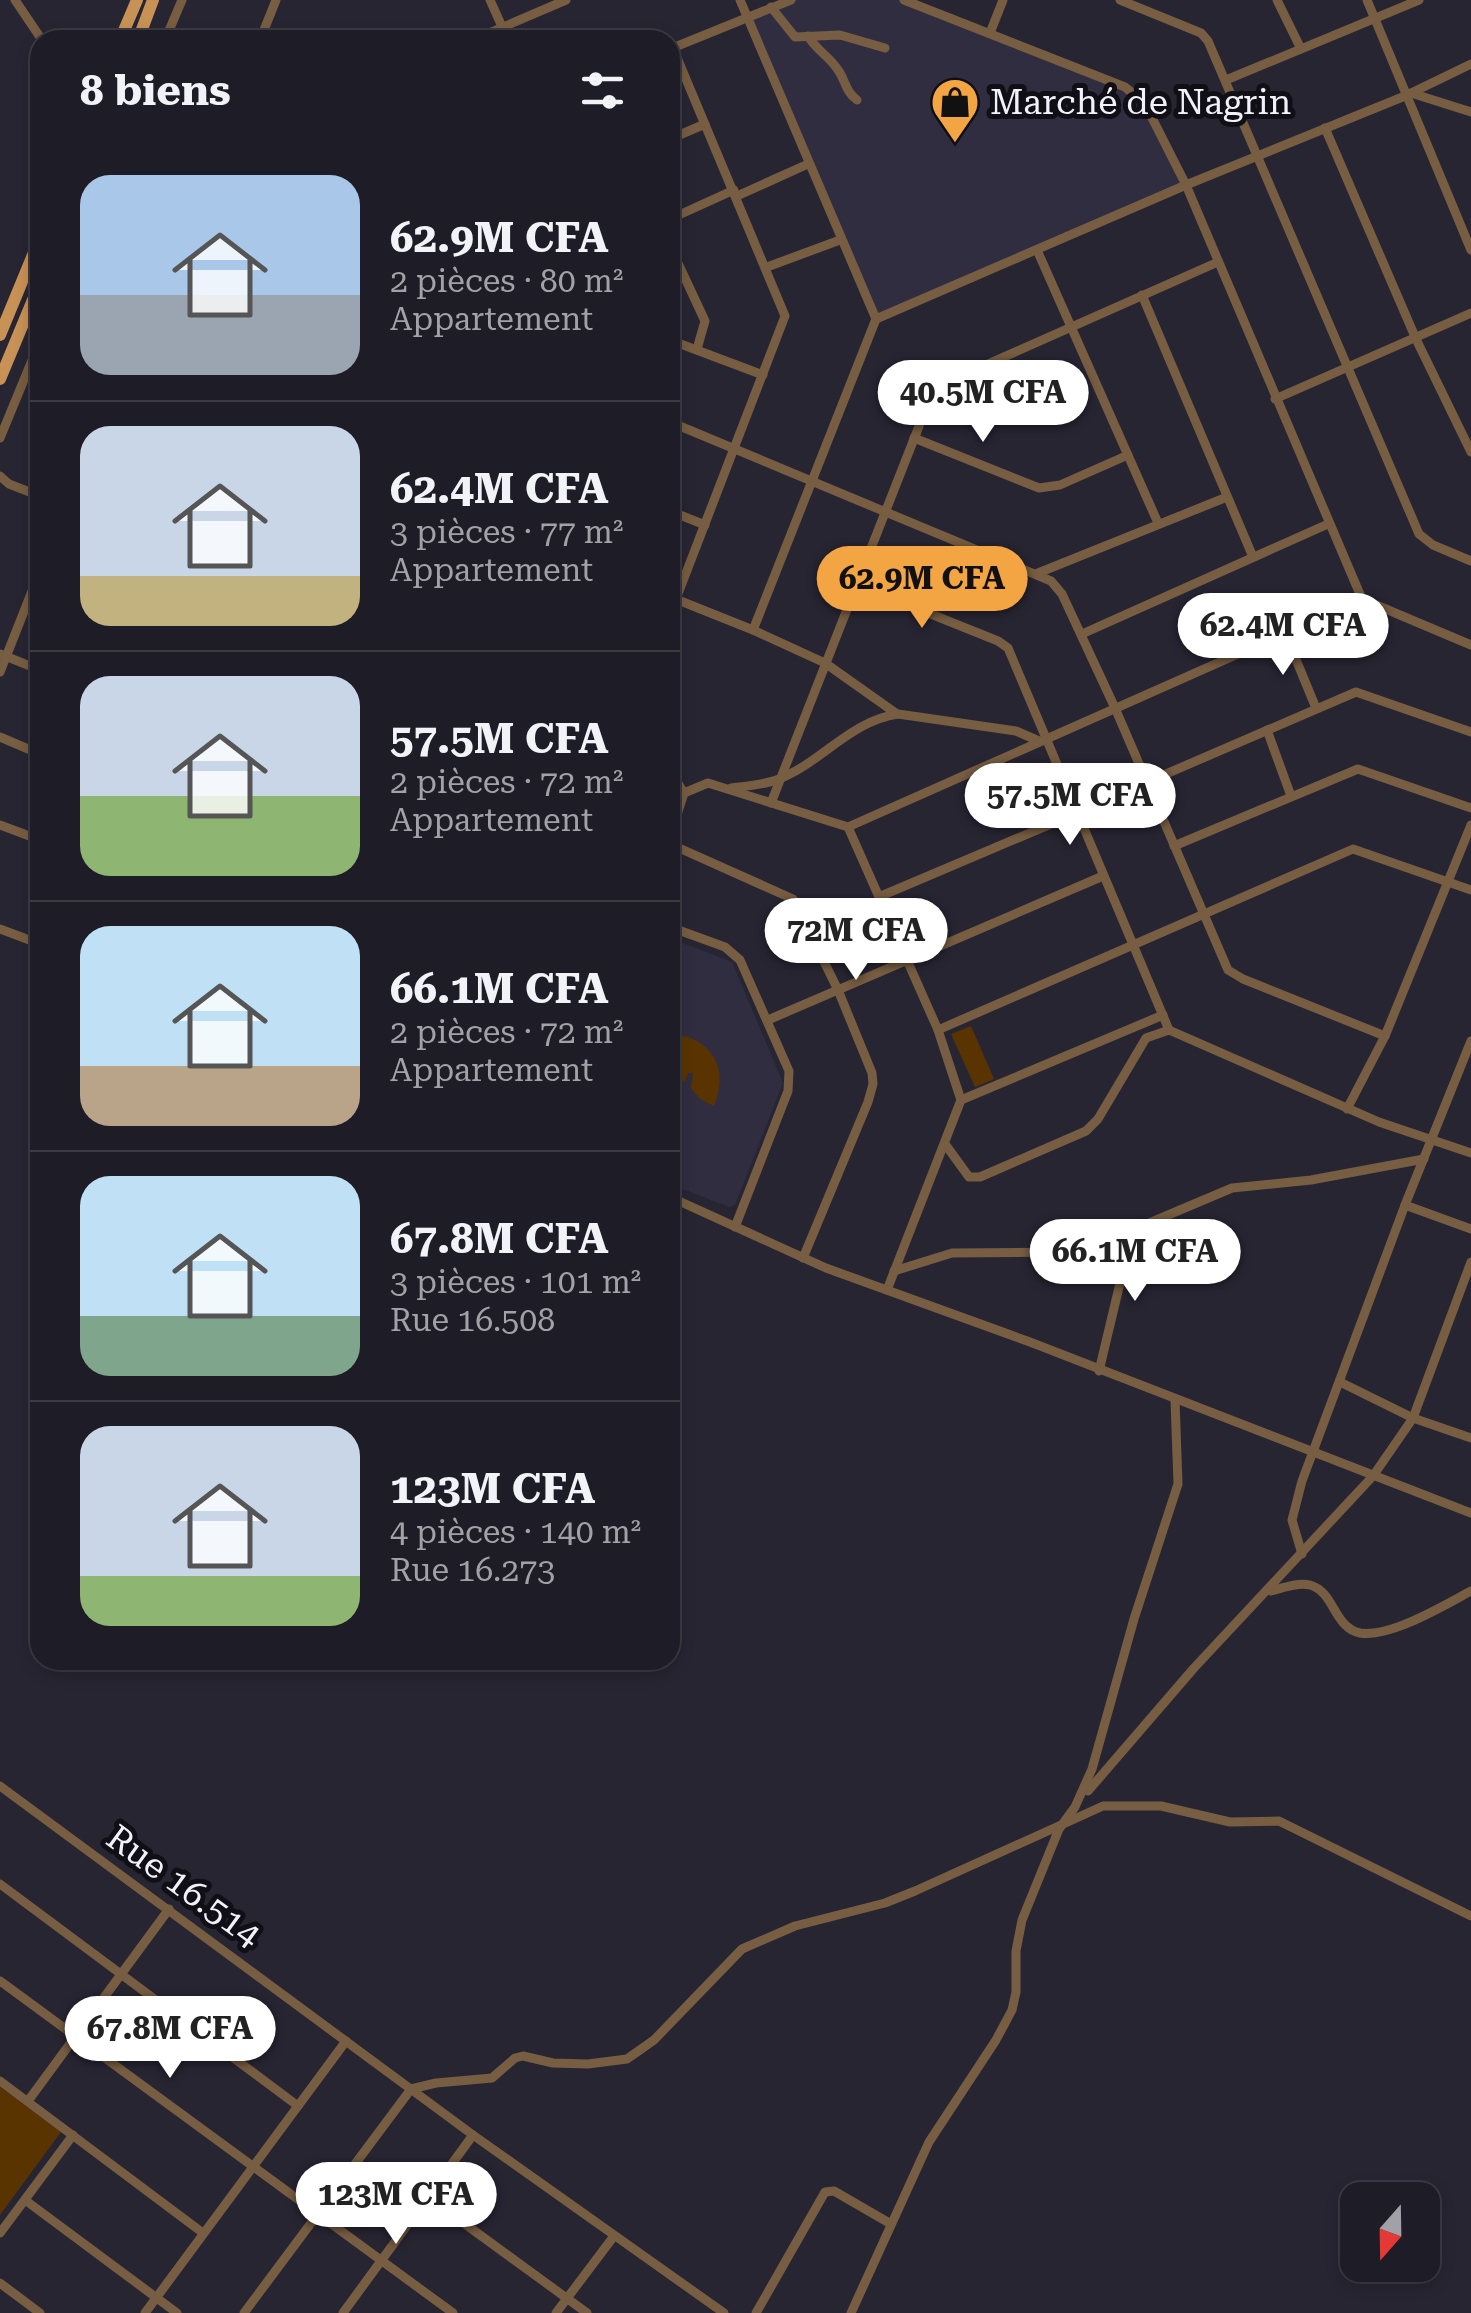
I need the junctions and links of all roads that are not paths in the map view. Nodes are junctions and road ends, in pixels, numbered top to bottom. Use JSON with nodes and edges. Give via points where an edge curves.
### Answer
{"nodes":[{"id":1,"x":15,"y":0,"type":"edge"},
{"id":2,"x":136,"y":0,"type":"edge"},
{"id":3,"x":154,"y":0,"type":"edge"},
{"id":4,"x":182,"y":0,"type":"edge"},
{"id":5,"x":276,"y":0,"type":"edge"},
{"id":6,"x":490,"y":0,"type":"edge"},
{"id":7,"x":566,"y":0,"type":"edge"},
{"id":8,"x":740,"y":0,"type":"edge"},
{"id":9,"x":791,"y":0,"type":"edge"},
{"id":10,"x":904,"y":0,"type":"edge"},
{"id":11,"x":1004,"y":0,"type":"edge"},
{"id":12,"x":1120,"y":0,"type":"edge"},
{"id":13,"x":1277,"y":0,"type":"edge"},
{"id":14,"x":1367,"y":0,"type":"edge"},
{"id":15,"x":1419,"y":0,"type":"edge"},
{"id":16,"x":771,"y":7,"type":"junction"},
{"id":17,"x":746,"y":16,"type":"junction"},
{"id":18,"x":1375,"y":19,"type":"junction"},
{"id":19,"x":502,"y":27,"type":"junction"},
{"id":20,"x":35,"y":30,"type":"edge"},
{"id":21,"x":124,"y":30,"type":"edge"},
{"id":22,"x":142,"y":30,"type":"edge"},
{"id":23,"x":169,"y":30,"type":"edge"},
{"id":24,"x":264,"y":30,"type":"edge"},
{"id":25,"x":495,"y":30,"type":"edge"},
{"id":26,"x":503,"y":30,"type":"edge"},
{"id":27,"x":990,"y":33,"type":"junction"},
{"id":28,"x":808,"y":36,"type":"junction"},
{"id":29,"x":680,"y":45,"type":"edge"},
{"id":30,"x":885,"y":48,"type":"dead end"},
{"id":31,"x":1301,"y":49,"type":"junction"},
{"id":32,"x":1471,"y":64,"type":"edge"},
{"id":33,"x":680,"y":66,"type":"edge"},
{"id":34,"x":1226,"y":80,"type":"junction"},
{"id":35,"x":1409,"y":94,"type":"junction"},
{"id":36,"x":857,"y":100,"type":"dead end"},
{"id":37,"x":1471,"y":112,"type":"edge"},
{"id":38,"x":705,"y":124,"type":"junction"},
{"id":39,"x":1325,"y":128,"type":"junction"},
{"id":40,"x":680,"y":135,"type":"edge"},
{"id":41,"x":1257,"y":155,"type":"junction"},
{"id":42,"x":808,"y":164,"type":"junction"},
{"id":43,"x":1186,"y":185,"type":"junction"},
{"id":44,"x":736,"y":193,"type":"junction"},
{"id":45,"x":680,"y":215,"type":"edge"},
{"id":46,"x":840,"y":240,"type":"junction"},
{"id":47,"x":1036,"y":250,"type":"junction"},
{"id":48,"x":1471,"y":250,"type":"edge"},
{"id":49,"x":30,"y":262,"type":"edge"},
{"id":50,"x":1218,"y":262,"type":"junction"},
{"id":51,"x":680,"y":267,"type":"edge"},
{"id":52,"x":767,"y":267,"type":"junction"},
{"id":53,"x":1142,"y":294,"type":"junction"},
{"id":54,"x":30,"y":307,"type":"edge"},
{"id":55,"x":1471,"y":313,"type":"edge"},
{"id":56,"x":876,"y":319,"type":"junction"},
{"id":57,"x":1071,"y":326,"type":"junction"},
{"id":58,"x":0,"y":335,"type":"edge"},
{"id":59,"x":1416,"y":339,"type":"junction"},
{"id":60,"x":680,"y":343,"type":"edge"},
{"id":61,"x":697,"y":349,"type":"junction"},
{"id":62,"x":30,"y":365,"type":"edge"},
{"id":63,"x":1346,"y":368,"type":"junction"},
{"id":64,"x":762,"y":375,"type":"junction"},
{"id":65,"x":0,"y":379,"type":"edge"},
{"id":66,"x":1275,"y":398,"type":"junction"},
{"id":67,"x":680,"y":426,"type":"edge"},
{"id":68,"x":0,"y":438,"type":"edge"},
{"id":69,"x":914,"y":438,"type":"junction"},
{"id":70,"x":734,"y":450,"type":"junction"},
{"id":71,"x":1471,"y":452,"type":"edge"},
{"id":72,"x":1128,"y":456,"type":"junction"},
{"id":73,"x":0,"y":476,"type":"edge"},
{"id":74,"x":811,"y":483,"type":"junction"},
{"id":75,"x":30,"y":492,"type":"edge"},
{"id":76,"x":1227,"y":497,"type":"junction"},
{"id":77,"x":885,"y":512,"type":"junction"},
{"id":78,"x":680,"y":515,"type":"edge"},
{"id":79,"x":1158,"y":523,"type":"junction"},
{"id":80,"x":1328,"y":524,"type":"junction"},
{"id":81,"x":705,"y":525,"type":"junction"},
{"id":82,"x":1253,"y":556,"type":"junction"},
{"id":83,"x":1471,"y":561,"type":"edge"},
{"id":84,"x":1038,"y":573,"type":"junction"},
{"id":85,"x":680,"y":583,"type":"edge"},
{"id":86,"x":856,"y":584,"type":"junction"},
{"id":87,"x":30,"y":599,"type":"edge"},
{"id":88,"x":1362,"y":600,"type":"junction"},
{"id":89,"x":680,"y":604,"type":"edge"},
{"id":90,"x":753,"y":630,"type":"junction"},
{"id":91,"x":1285,"y":633,"type":"junction"},
{"id":92,"x":1082,"y":634,"type":"junction"},
{"id":93,"x":1470,"y":641,"type":"edge"},
{"id":94,"x":3,"y":655,"type":"edge"},
{"id":95,"x":825,"y":663,"type":"junction"},
{"id":96,"x":30,"y":666,"type":"edge"},
{"id":97,"x":0,"y":672,"type":"edge"},
{"id":98,"x":1115,"y":708,"type":"junction"},
{"id":99,"x":1316,"y":708,"type":"junction"},
{"id":100,"x":898,"y":714,"type":"junction"},
{"id":101,"x":1267,"y":730,"type":"junction"},
{"id":102,"x":1471,"y":732,"type":"edge"},
{"id":103,"x":0,"y":737,"type":"edge"},
{"id":104,"x":1042,"y":740,"type":"junction"},
{"id":105,"x":30,"y":750,"type":"edge"},
{"id":106,"x":782,"y":778,"type":"junction"},
{"id":107,"x":1145,"y":783,"type":"junction"},
{"id":108,"x":680,"y":786,"type":"edge"},
{"id":109,"x":729,"y":788,"type":"junction"},
{"id":110,"x":684,"y":793,"type":"junction"},
{"id":111,"x":1291,"y":796,"type":"junction"},
{"id":112,"x":771,"y":803,"type":"junction"},
{"id":113,"x":680,"y":806,"type":"edge"},
{"id":114,"x":1471,"y":808,"type":"edge"},
{"id":115,"x":1077,"y":813,"type":"junction"},
{"id":116,"x":0,"y":825,"type":"edge"},
{"id":117,"x":1471,"y":826,"type":"edge"},
{"id":118,"x":848,"y":827,"type":"junction"},
{"id":119,"x":30,"y":836,"type":"edge"},
{"id":120,"x":680,"y":845,"type":"edge"},
{"id":121,"x":1174,"y":846,"type":"junction"},
{"id":122,"x":1102,"y":876,"type":"junction"},
{"id":123,"x":1448,"y":882,"type":"junction"},
{"id":124,"x":1471,"y":890,"type":"edge"},
{"id":125,"x":881,"y":896,"type":"junction"},
{"id":126,"x":1202,"y":915,"type":"junction"},
{"id":127,"x":0,"y":929,"type":"edge"},
{"id":128,"x":680,"y":931,"type":"edge"},
{"id":129,"x":30,"y":940,"type":"edge"},
{"id":130,"x":1133,"y":944,"type":"junction"},
{"id":131,"x":908,"y":960,"type":"junction"},
{"id":132,"x":838,"y":990,"type":"junction"},
{"id":133,"x":1163,"y":1015,"type":"junction"},
{"id":134,"x":768,"y":1020,"type":"junction"},
{"id":135,"x":938,"y":1030,"type":"junction"},
{"id":136,"x":1169,"y":1030,"type":"junction"},
{"id":137,"x":1385,"y":1036,"type":"junction"},
{"id":138,"x":1471,"y":1041,"type":"edge"},
{"id":139,"x":961,"y":1100,"type":"junction"},
{"id":140,"x":1346,"y":1109,"type":"junction"},
{"id":141,"x":1431,"y":1140,"type":"junction"},
{"id":142,"x":945,"y":1144,"type":"junction"},
{"id":143,"x":1471,"y":1153,"type":"edge"},
{"id":144,"x":1424,"y":1159,"type":"junction"},
{"id":145,"x":680,"y":1202,"type":"edge"},
{"id":146,"x":1405,"y":1204,"type":"junction"},
{"id":147,"x":735,"y":1227,"type":"junction"},
{"id":148,"x":1141,"y":1228,"type":"junction"},
{"id":149,"x":1471,"y":1229,"type":"edge"},
{"id":150,"x":804,"y":1258,"type":"junction"},
{"id":151,"x":1471,"y":1262,"type":"edge"},
{"id":152,"x":894,"y":1272,"type":"junction"},
{"id":153,"x":887,"y":1290,"type":"junction"},
{"id":154,"x":1099,"y":1371,"type":"junction"},
{"id":155,"x":1340,"y":1382,"type":"junction"},
{"id":156,"x":1175,"y":1400,"type":"junction"},
{"id":157,"x":1413,"y":1418,"type":"junction"},
{"id":158,"x":1471,"y":1438,"type":"edge"},
{"id":159,"x":1312,"y":1451,"type":"junction"},
{"id":160,"x":1373,"y":1476,"type":"junction"},
{"id":161,"x":1471,"y":1513,"type":"edge"},
{"id":162,"x":1302,"y":1554,"type":"junction"},
{"id":163,"x":1268,"y":1591,"type":"junction"},
{"id":164,"x":1471,"y":1591,"type":"edge"},
{"id":165,"x":0,"y":1786,"type":"edge"},
{"id":166,"x":1075,"y":1807,"type":"junction"},
{"id":167,"x":1062,"y":1825,"type":"junction"},
{"id":168,"x":0,"y":1884,"type":"edge"},
{"id":169,"x":169,"y":1909,"type":"junction"},
{"id":170,"x":1471,"y":1916,"type":"edge"},
{"id":171,"x":122,"y":1973,"type":"junction"},
{"id":172,"x":0,"y":1981,"type":"edge"},
{"id":173,"x":76,"y":2037,"type":"junction"},
{"id":174,"x":346,"y":2041,"type":"junction"},
{"id":175,"x":0,"y":2081,"type":"edge"},
{"id":176,"x":410,"y":2089,"type":"junction"},
{"id":177,"x":28,"y":2101,"type":"junction"},
{"id":178,"x":298,"y":2106,"type":"junction"},
{"id":179,"x":474,"y":2134,"type":"junction"},
{"id":180,"x":73,"y":2135,"type":"junction"},
{"id":181,"x":252,"y":2167,"type":"junction"},
{"id":182,"x":428,"y":2197,"type":"junction"},
{"id":183,"x":25,"y":2200,"type":"junction"},
{"id":184,"x":316,"y":2214,"type":"junction"},
{"id":185,"x":891,"y":2224,"type":"junction"},
{"id":186,"x":0,"y":2233,"type":"edge"},
{"id":187,"x":203,"y":2233,"type":"junction"},
{"id":188,"x":614,"y":2236,"type":"junction"},
{"id":189,"x":382,"y":2260,"type":"junction"},
{"id":190,"x":0,"y":2283,"type":"edge"},
{"id":191,"x":156,"y":2298,"type":"junction"},
{"id":192,"x":567,"y":2298,"type":"junction"},
{"id":193,"x":40,"y":2313,"type":"edge"},
{"id":194,"x":145,"y":2313,"type":"edge"},
{"id":195,"x":177,"y":2313,"type":"edge"},
{"id":196,"x":244,"y":2313,"type":"edge"},
{"id":197,"x":344,"y":2313,"type":"edge"},
{"id":198,"x":452,"y":2313,"type":"edge"},
{"id":199,"x":556,"y":2313,"type":"edge"},
{"id":200,"x":588,"y":2313,"type":"edge"},
{"id":201,"x":724,"y":2313,"type":"edge"},
{"id":202,"x":756,"y":2313,"type":"edge"},
{"id":203,"x":851,"y":2313,"type":"edge"}],
"edges":[{"from":1,"to":20,"type":"street"},
{"from":2,"to":21,"type":"main road"},
{"from":3,"to":22,"type":"main road"},
{"from":4,"to":23,"type":"street"},
{"from":5,"to":24,"type":"street"},
{"from":6,"to":19,"type":"street"},
{"from":7,"to":19,"type":"street"},
{"from":8,"to":17,"type":"street"},
{"from":9,"to":16,"type":"street"},
{"from":10,"to":27,"type":"street"},
{"from":11,"to":27,"type":"street"},
{"from":12,"to":34,"type":"street","via":[[1201,33]]},
{"from":13,"to":31,"type":"street"},
{"from":14,"to":18,"type":"street"},
{"from":15,"to":18,"type":"street"},
{"from":16,"to":17,"type":"street"},
{"from":16,"to":28,"type":"street","via":[[792,36]]},
{"from":17,"to":29,"type":"street"},
{"from":17,"to":42,"type":"street"},
{"from":18,"to":31,"type":"street"},
{"from":18,"to":35,"type":"street"},
{"from":19,"to":25,"type":"street"},
{"from":19,"to":26,"type":"street"},
{"from":27,"to":43,"type":"street","via":[[1137,94]]},
{"from":28,"to":30,"type":"street","via":[[840,34]]},
{"from":28,"to":36,"type":"street"},
{"from":31,"to":34,"type":"street"},
{"from":32,"to":35,"type":"street"},
{"from":33,"to":38,"type":"street"},
{"from":34,"to":41,"type":"street"},
{"from":35,"to":37,"type":"street"},
{"from":35,"to":39,"type":"street"},
{"from":35,"to":48,"type":"street"},
{"from":38,"to":40,"type":"street"},
{"from":38,"to":44,"type":"street"},
{"from":39,"to":41,"type":"street"},
{"from":39,"to":59,"type":"street"},
{"from":41,"to":43,"type":"street"},
{"from":41,"to":63,"type":"street"},
{"from":42,"to":44,"type":"street"},
{"from":42,"to":46,"type":"street"},
{"from":43,"to":47,"type":"street"},
{"from":43,"to":50,"type":"street"},
{"from":44,"to":45,"type":"street"},
{"from":44,"to":52,"type":"street"},
{"from":46,"to":52,"type":"street"},
{"from":46,"to":56,"type":"street"},
{"from":47,"to":56,"type":"street"},
{"from":47,"to":57,"type":"street"},
{"from":49,"to":58,"type":"main road"},
{"from":50,"to":53,"type":"street"},
{"from":50,"to":66,"type":"street"},
{"from":51,"to":61,"type":"street","via":[[705,321]]},
{"from":52,"to":64,"type":"street","via":[[785,316]]},
{"from":53,"to":57,"type":"street"},
{"from":53,"to":76,"type":"street"},
{"from":54,"to":65,"type":"main road"},
{"from":55,"to":59,"type":"street"},
{"from":56,"to":74,"type":"street"},
{"from":57,"to":69,"type":"street","via":[[938,385]]},
{"from":57,"to":72,"type":"street"},
{"from":59,"to":63,"type":"street"},
{"from":59,"to":71,"type":"street"},
{"from":60,"to":61,"type":"street"},
{"from":61,"to":64,"type":"street"},
{"from":62,"to":68,"type":"street"},
{"from":63,"to":66,"type":"street"},
{"from":63,"to":83,"type":"street","via":[[1419,534]]},
{"from":64,"to":70,"type":"street"},
{"from":66,"to":80,"type":"street"},
{"from":67,"to":70,"type":"street"},
{"from":69,"to":72,"type":"street","via":[[1039,488]]},
{"from":69,"to":77,"type":"street"},
{"from":70,"to":74,"type":"street"},
{"from":70,"to":81,"type":"street"},
{"from":72,"to":79,"type":"street"},
{"from":73,"to":75,"type":"street"},
{"from":74,"to":77,"type":"street"},
{"from":74,"to":90,"type":"street"},
{"from":76,"to":79,"type":"street"},
{"from":76,"to":82,"type":"street"},
{"from":77,"to":84,"type":"street"},
{"from":77,"to":86,"type":"street"},
{"from":78,"to":81,"type":"street"},
{"from":79,"to":84,"type":"street"},
{"from":80,"to":82,"type":"street"},
{"from":80,"to":88,"type":"street"},
{"from":81,"to":85,"type":"street"},
{"from":82,"to":92,"type":"street"},
{"from":84,"to":92,"type":"street","via":[[1058,589]]},
{"from":86,"to":95,"type":"street"},
{"from":86,"to":104,"type":"street","via":[[1004,644]]},
{"from":87,"to":94,"type":"street"},
{"from":88,"to":91,"type":"street"},
{"from":88,"to":93,"type":"street"},
{"from":89,"to":90,"type":"street"},
{"from":90,"to":95,"type":"street"},
{"from":91,"to":98,"type":"street"},
{"from":91,"to":99,"type":"street"},
{"from":92,"to":98,"type":"street"},
{"from":94,"to":96,"type":"street"},
{"from":94,"to":97,"type":"street"},
{"from":95,"to":100,"type":"street"},
{"from":95,"to":106,"type":"street"},
{"from":98,"to":104,"type":"street"},
{"from":98,"to":107,"type":"street"},
{"from":99,"to":101,"type":"street"},
{"from":99,"to":102,"type":"street","via":[[1363,692]]},
{"from":100,"to":104,"type":"street"},
{"from":100,"to":106,"type":"street","via":[[862,724]]},
{"from":101,"to":107,"type":"street"},
{"from":101,"to":111,"type":"street"},
{"from":103,"to":105,"type":"street"},
{"from":104,"to":115,"type":"street"},
{"from":104,"to":118,"type":"street"},
{"from":106,"to":109,"type":"street"},
{"from":106,"to":112,"type":"street"},
{"from":107,"to":121,"type":"street"},
{"from":108,"to":110,"type":"street"},
{"from":109,"to":110,"type":"street","via":[[708,782]]},
{"from":109,"to":112,"type":"street"},
{"from":110,"to":113,"type":"street"},
{"from":111,"to":114,"type":"street","via":[[1358,769]]},
{"from":111,"to":121,"type":"street"},
{"from":112,"to":118,"type":"street"},
{"from":115,"to":122,"type":"street"},
{"from":115,"to":125,"type":"street"},
{"from":116,"to":119,"type":"street"},
{"from":117,"to":123,"type":"street"},
{"from":118,"to":125,"type":"street"},
{"from":120,"to":132,"type":"street","via":[[793,899]]},
{"from":121,"to":126,"type":"street"},
{"from":122,"to":130,"type":"street"},
{"from":122,"to":131,"type":"street"},
{"from":123,"to":124,"type":"street"},
{"from":123,"to":126,"type":"street","via":[[1355,848]]},
{"from":123,"to":137,"type":"street"},
{"from":125,"to":131,"type":"street"},
{"from":126,"to":130,"type":"street"},
{"from":126,"to":137,"type":"street","via":[[1231,973]]},
{"from":127,"to":129,"type":"street"},
{"from":128,"to":134,"type":"street","via":[[740,960]]},
{"from":130,"to":133,"type":"street"},
{"from":130,"to":135,"type":"street"},
{"from":131,"to":132,"type":"street"},
{"from":131,"to":135,"type":"street"},
{"from":132,"to":134,"type":"street"},
{"from":132,"to":150,"type":"street","via":[[874,1084]]},
{"from":133,"to":136,"type":"street"},
{"from":133,"to":139,"type":"street"},
{"from":134,"to":147,"type":"street","via":[[790,1085]]},
{"from":135,"to":139,"type":"street"},
{"from":136,"to":140,"type":"street"},
{"from":136,"to":142,"type":"street","via":[[1146,1038],[1086,1131],[980,1176],[969,1177]]},
{"from":137,"to":140,"type":"street"},
{"from":138,"to":141,"type":"street"},
{"from":139,"to":142,"type":"street"},
{"from":140,"to":141,"type":"street"},
{"from":141,"to":143,"type":"street"},
{"from":141,"to":144,"type":"street"},
{"from":142,"to":152,"type":"street"},
{"from":144,"to":146,"type":"street"},
{"from":144,"to":148,"type":"street","via":[[1235,1187]]},
{"from":145,"to":147,"type":"street"},
{"from":146,"to":149,"type":"street"},
{"from":146,"to":155,"type":"street"},
{"from":147,"to":150,"type":"street"},
{"from":148,"to":152,"type":"street","via":[[1062,1252],[952,1253]]},
{"from":148,"to":154,"type":"street"},
{"from":150,"to":153,"type":"street"},
{"from":151,"to":157,"type":"street"},
{"from":152,"to":153,"type":"street"},
{"from":153,"to":154,"type":"street"},
{"from":154,"to":156,"type":"street"},
{"from":155,"to":157,"type":"street"},
{"from":155,"to":159,"type":"street"},
{"from":156,"to":159,"type":"street"},
{"from":156,"to":166,"type":"street","via":[[1178,1484]]},
{"from":157,"to":158,"type":"street"},
{"from":157,"to":160,"type":"street"},
{"from":159,"to":160,"type":"street"},
{"from":159,"to":162,"type":"street","via":[[1293,1511]]},
{"from":160,"to":161,"type":"street"},
{"from":160,"to":162,"type":"street"},
{"from":162,"to":163,"type":"street"},
{"from":163,"to":164,"type":"street","via":[[1309,1585],[1323,1592],[1347,1628],[1367,1633],[1424,1618]]},
{"from":163,"to":166,"type":"street"},
{"from":165,"to":169,"type":"street","name":"Rue 16.514"},
{"from":166,"to":167,"type":"street"},
{"from":167,"to":170,"type":"street","via":[[1116,1804],[1161,1806],[1230,1822],[1279,1821]]},
{"from":167,"to":176,"type":"street","via":[[916,1892],[795,1926],[742,1950],[627,2059],[588,2064],[519,2056],[492,2078]]},
{"from":167,"to":185,"type":"street","via":[[1018,1935],[1012,2010],[929,2142]]},
{"from":168,"to":171,"type":"street"},
{"from":169,"to":171,"type":"street"},
{"from":169,"to":174,"type":"street","name":"Rue 16.514"},
{"from":171,"to":173,"type":"street"},
{"from":171,"to":178,"type":"street"},
{"from":172,"to":173,"type":"street"},
{"from":173,"to":177,"type":"street"},
{"from":173,"to":181,"type":"street"},
{"from":174,"to":176,"type":"street","name":"Rue 16.514"},
{"from":174,"to":178,"type":"street"},
{"from":175,"to":177,"type":"street"},
{"from":176,"to":179,"type":"street","name":"Rue 16.514"},
{"from":176,"to":184,"type":"street"},
{"from":177,"to":180,"type":"street"},
{"from":178,"to":181,"type":"street"},
{"from":179,"to":182,"type":"street"},
{"from":179,"to":188,"type":"street","name":"Rue 16.514"},
{"from":180,"to":183,"type":"street"},
{"from":180,"to":187,"type":"street"},
{"from":181,"to":184,"type":"street"},
{"from":181,"to":187,"type":"street"},
{"from":182,"to":189,"type":"street"},
{"from":182,"to":192,"type":"street"},
{"from":183,"to":186,"type":"street"},
{"from":183,"to":191,"type":"street"},
{"from":184,"to":189,"type":"street"},
{"from":184,"to":196,"type":"street"},
{"from":185,"to":202,"type":"street","via":[[834,2191],[824,2192]]},
{"from":185,"to":203,"type":"street"},
{"from":187,"to":191,"type":"street"},
{"from":188,"to":192,"type":"street"},
{"from":188,"to":201,"type":"street","name":"Rue 16.514"},
{"from":189,"to":197,"type":"street"},
{"from":189,"to":198,"type":"street"},
{"from":190,"to":193,"type":"street"},
{"from":191,"to":194,"type":"street"},
{"from":191,"to":195,"type":"street"},
{"from":192,"to":199,"type":"street"},
{"from":192,"to":200,"type":"street"}]}
